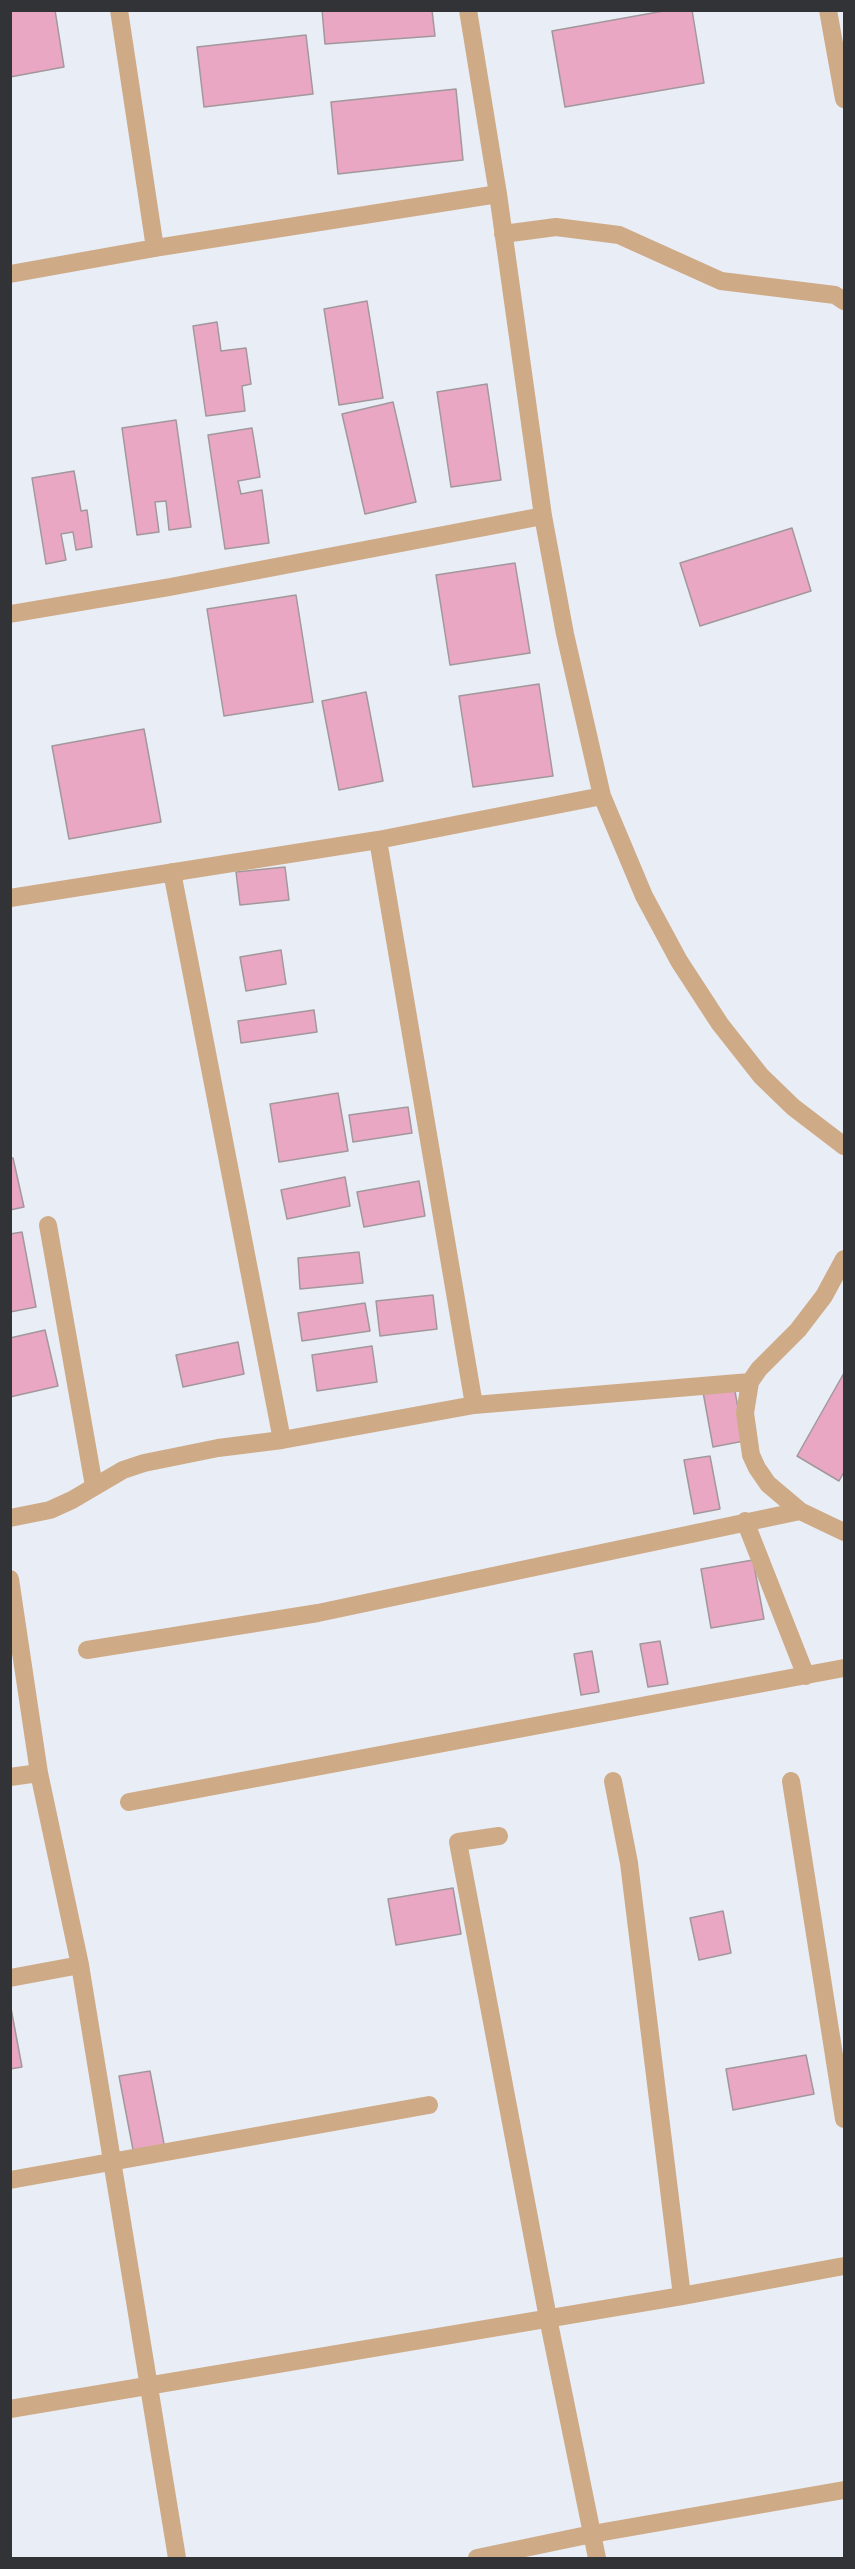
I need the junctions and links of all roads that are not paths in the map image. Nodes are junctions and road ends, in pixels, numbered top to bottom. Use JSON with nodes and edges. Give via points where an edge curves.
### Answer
{"nodes":[{"id":1,"x":119,"y":10,"type":"edge"},
{"id":2,"x":468,"y":10,"type":"edge"},
{"id":3,"x":828,"y":10,"type":"edge"},
{"id":4,"x":840,"y":54,"type":"edge"},
{"id":5,"x":844,"y":99,"type":"edge"},
{"id":6,"x":498,"y":194,"type":"junction"},
{"id":7,"x":503,"y":234,"type":"junction"},
{"id":8,"x":155,"y":248,"type":"junction"},
{"id":9,"x":10,"y":274,"type":"edge"},
{"id":10,"x":844,"y":301,"type":"edge"},
{"id":11,"x":543,"y":516,"type":"junction"},
{"id":12,"x":10,"y":614,"type":"edge"},
{"id":13,"x":602,"y":796,"type":"junction"},
{"id":14,"x":378,"y":840,"type":"junction"},
{"id":15,"x":172,"y":872,"type":"junction"},
{"id":16,"x":10,"y":898,"type":"edge"},
{"id":17,"x":844,"y":1146,"type":"edge"},
{"id":18,"x":48,"y":1225,"type":"dead end"},
{"id":19,"x":844,"y":1259,"type":"edge"},
{"id":20,"x":750,"y":1382,"type":"junction"},
{"id":21,"x":474,"y":1406,"type":"junction"},
{"id":22,"x":282,"y":1440,"type":"junction"},
{"id":23,"x":94,"y":1486,"type":"junction"},
{"id":24,"x":800,"y":1511,"type":"junction"},
{"id":25,"x":10,"y":1518,"type":"edge"},
{"id":26,"x":745,"y":1521,"type":"junction"},
{"id":27,"x":844,"y":1532,"type":"edge"},
{"id":28,"x":10,"y":1579,"type":"edge"},
{"id":29,"x":87,"y":1650,"type":"dead end"},
{"id":30,"x":844,"y":1668,"type":"edge"},
{"id":31,"x":806,"y":1676,"type":"junction"},
{"id":32,"x":39,"y":1773,"type":"junction"},
{"id":33,"x":10,"y":1777,"type":"edge"},
{"id":34,"x":613,"y":1781,"type":"dead end"},
{"id":35,"x":791,"y":1781,"type":"dead end"},
{"id":36,"x":129,"y":1802,"type":"dead end"},
{"id":37,"x":499,"y":1836,"type":"dead end"},
{"id":38,"x":80,"y":1965,"type":"junction"},
{"id":39,"x":10,"y":1978,"type":"edge"},
{"id":40,"x":429,"y":2105,"type":"dead end"},
{"id":41,"x":844,"y":2120,"type":"edge"},
{"id":42,"x":111,"y":2163,"type":"junction"},
{"id":43,"x":10,"y":2180,"type":"edge"},
{"id":44,"x":844,"y":2266,"type":"edge"},
{"id":45,"x":682,"y":2296,"type":"junction"},
{"id":46,"x":548,"y":2318,"type":"junction"},
{"id":47,"x":148,"y":2386,"type":"junction"},
{"id":48,"x":10,"y":2409,"type":"edge"},
{"id":49,"x":844,"y":2490,"type":"edge"},
{"id":50,"x":592,"y":2534,"type":"junction"},
{"id":51,"x":177,"y":2559,"type":"edge"},
{"id":52,"x":477,"y":2559,"type":"edge"},
{"id":53,"x":597,"y":2559,"type":"edge"}],
"edges":[{"from":1,"to":8,"type":"street"},
{"from":2,"to":6,"type":"street"},
{"from":3,"to":4,"type":"street"},
{"from":4,"to":5,"type":"street"},
{"from":6,"to":7,"type":"street"},
{"from":6,"to":8,"type":"street"},
{"from":7,"to":10,"type":"street","via":[[556,226],[619,235],[721,281],[835,295]]},
{"from":7,"to":11,"type":"street"},
{"from":8,"to":9,"type":"street"},
{"from":11,"to":12,"type":"street","via":[[170,588]]},
{"from":11,"to":13,"type":"street"},
{"from":13,"to":14,"type":"street"},
{"from":13,"to":17,"type":"street","via":[[644,896],[679,961],[720,1024],[761,1077]]},
{"from":14,"to":15,"type":"street"},
{"from":14,"to":21,"type":"street"},
{"from":15,"to":16,"type":"street"},
{"from":15,"to":22,"type":"street"},
{"from":18,"to":23,"type":"street"},
{"from":19,"to":20,"type":"street","via":[[824,1296]]},
{"from":20,"to":21,"type":"street"},
{"from":20,"to":24,"type":"street","via":[[745,1413],[756,1468],[773,1490]]},
{"from":21,"to":22,"type":"street"},
{"from":22,"to":23,"type":"street","via":[[144,1463]]},
{"from":23,"to":25,"type":"street","via":[[50,1510]]},
{"from":24,"to":26,"type":"street"},
{"from":24,"to":27,"type":"street"},
{"from":26,"to":29,"type":"street","via":[[318,1613]]},
{"from":26,"to":31,"type":"street"},
{"from":28,"to":32,"type":"street"},
{"from":30,"to":31,"type":"street"},
{"from":31,"to":36,"type":"street"},
{"from":32,"to":33,"type":"street"},
{"from":32,"to":38,"type":"street"},
{"from":34,"to":45,"type":"street","via":[[629,1863]]},
{"from":35,"to":41,"type":"street"},
{"from":37,"to":46,"type":"street","via":[[458,1842]]},
{"from":38,"to":39,"type":"street"},
{"from":38,"to":42,"type":"street"},
{"from":40,"to":42,"type":"street"},
{"from":42,"to":43,"type":"street"},
{"from":42,"to":47,"type":"street"},
{"from":44,"to":45,"type":"street"},
{"from":45,"to":46,"type":"street"},
{"from":46,"to":47,"type":"street"},
{"from":46,"to":50,"type":"street"},
{"from":47,"to":48,"type":"street"},
{"from":47,"to":51,"type":"street"},
{"from":49,"to":50,"type":"street"},
{"from":50,"to":52,"type":"street"},
{"from":50,"to":53,"type":"street"}]}
